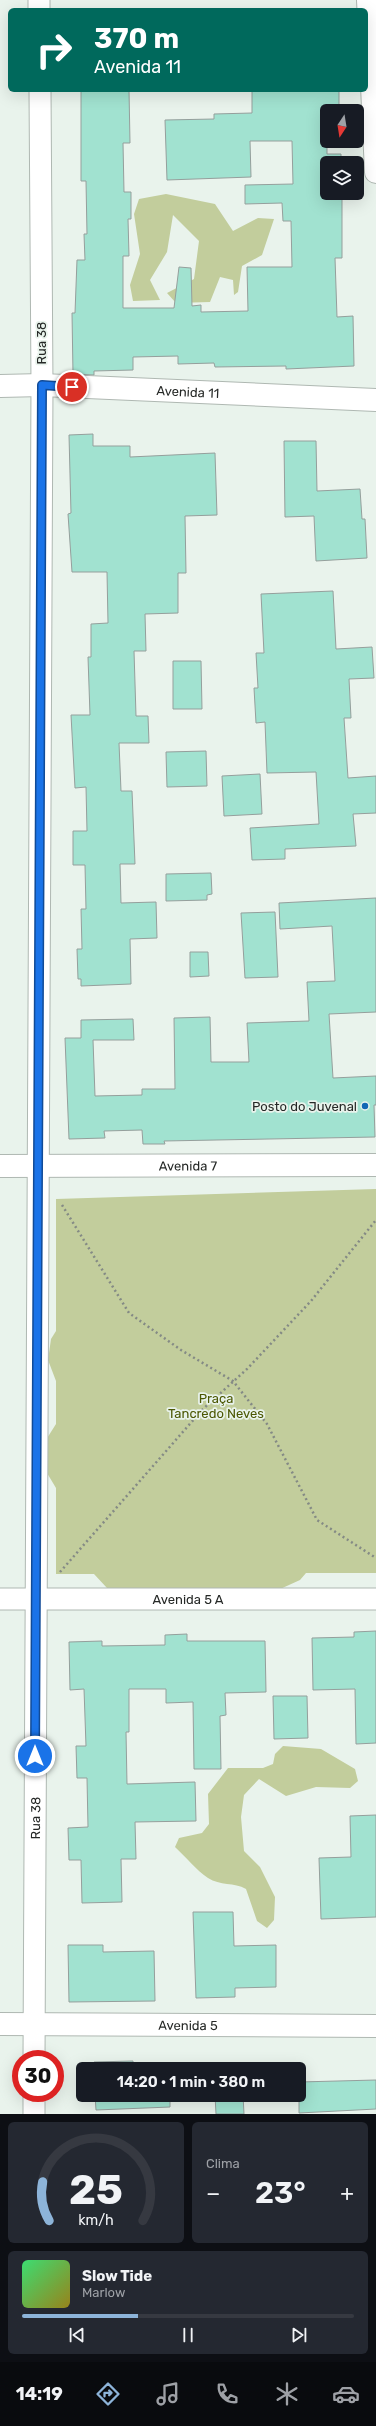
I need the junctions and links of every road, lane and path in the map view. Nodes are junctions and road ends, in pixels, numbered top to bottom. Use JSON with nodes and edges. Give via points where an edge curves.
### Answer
{"nodes":[{"id":1,"x":368,"y":0,"type":"edge"},
{"id":2,"x":40,"y":92,"type":"edge"},
{"id":3,"x":376,"y":172,"type":"edge"},
{"id":4,"x":42,"y":385,"type":"junction"},
{"id":5,"x":0,"y":386,"type":"edge"},
{"id":6,"x":376,"y":400,"type":"edge"},
{"id":7,"x":376,"y":1165,"type":"edge"},
{"id":8,"x":0,"y":1166,"type":"edge"},
{"id":9,"x":37,"y":1166,"type":"junction"},
{"id":10,"x":58,"y":1199,"type":"dead end"},
{"id":11,"x":376,"y":1220,"type":"edge"},
{"id":12,"x":233,"y":1381,"type":"junction"},
{"id":13,"x":376,"y":1558,"type":"edge"},
{"id":14,"x":0,"y":1599,"type":"edge"},
{"id":15,"x":36,"y":1599,"type":"junction"},
{"id":16,"x":376,"y":1599,"type":"edge"},
{"id":17,"x":0,"y":2024,"type":"edge"},
{"id":18,"x":34,"y":2024,"type":"junction"},
{"id":19,"x":376,"y":2026,"type":"edge"},
{"id":20,"x":34,"y":2050,"type":"edge"},
{"id":21,"x":34,"y":2102,"type":"edge"},
{"id":22,"x":34,"y":2114,"type":"edge"}],
"edges":[{"from":1,"to":3,"type":"street"},
{"from":2,"to":4,"type":"street","name":"Rua 38"},
{"from":4,"to":5,"type":"street","name":"Avenida 11"},
{"from":4,"to":6,"type":"street","name":"Avenida 11"},
{"from":4,"to":9,"type":"street","name":"Rua 38"},
{"from":7,"to":9,"type":"street","name":"Avenida 7"},
{"from":8,"to":9,"type":"street","name":"Avenida 7"},
{"from":9,"to":15,"type":"street","name":"Rua 38"},
{"from":10,"to":12,"type":"path","via":[[128,1313],[181,1350]]},
{"from":11,"to":12,"type":"path","via":[[311,1301]]},
{"from":12,"to":13,"type":"path","via":[[267,1424],[317,1520]]},
{"from":12,"to":15,"type":"path","via":[[203,1409]]},
{"from":14,"to":15,"type":"street","name":"Avenida 5 A"},
{"from":15,"to":16,"type":"street","name":"Avenida 5 A"},
{"from":15,"to":18,"type":"street","name":"Rua 38"},
{"from":17,"to":18,"type":"street","name":"Avenida 5"},
{"from":18,"to":19,"type":"street","name":"Avenida 5"},
{"from":18,"to":20,"type":"street","name":"Rua 38"},
{"from":21,"to":22,"type":"street"}]}
